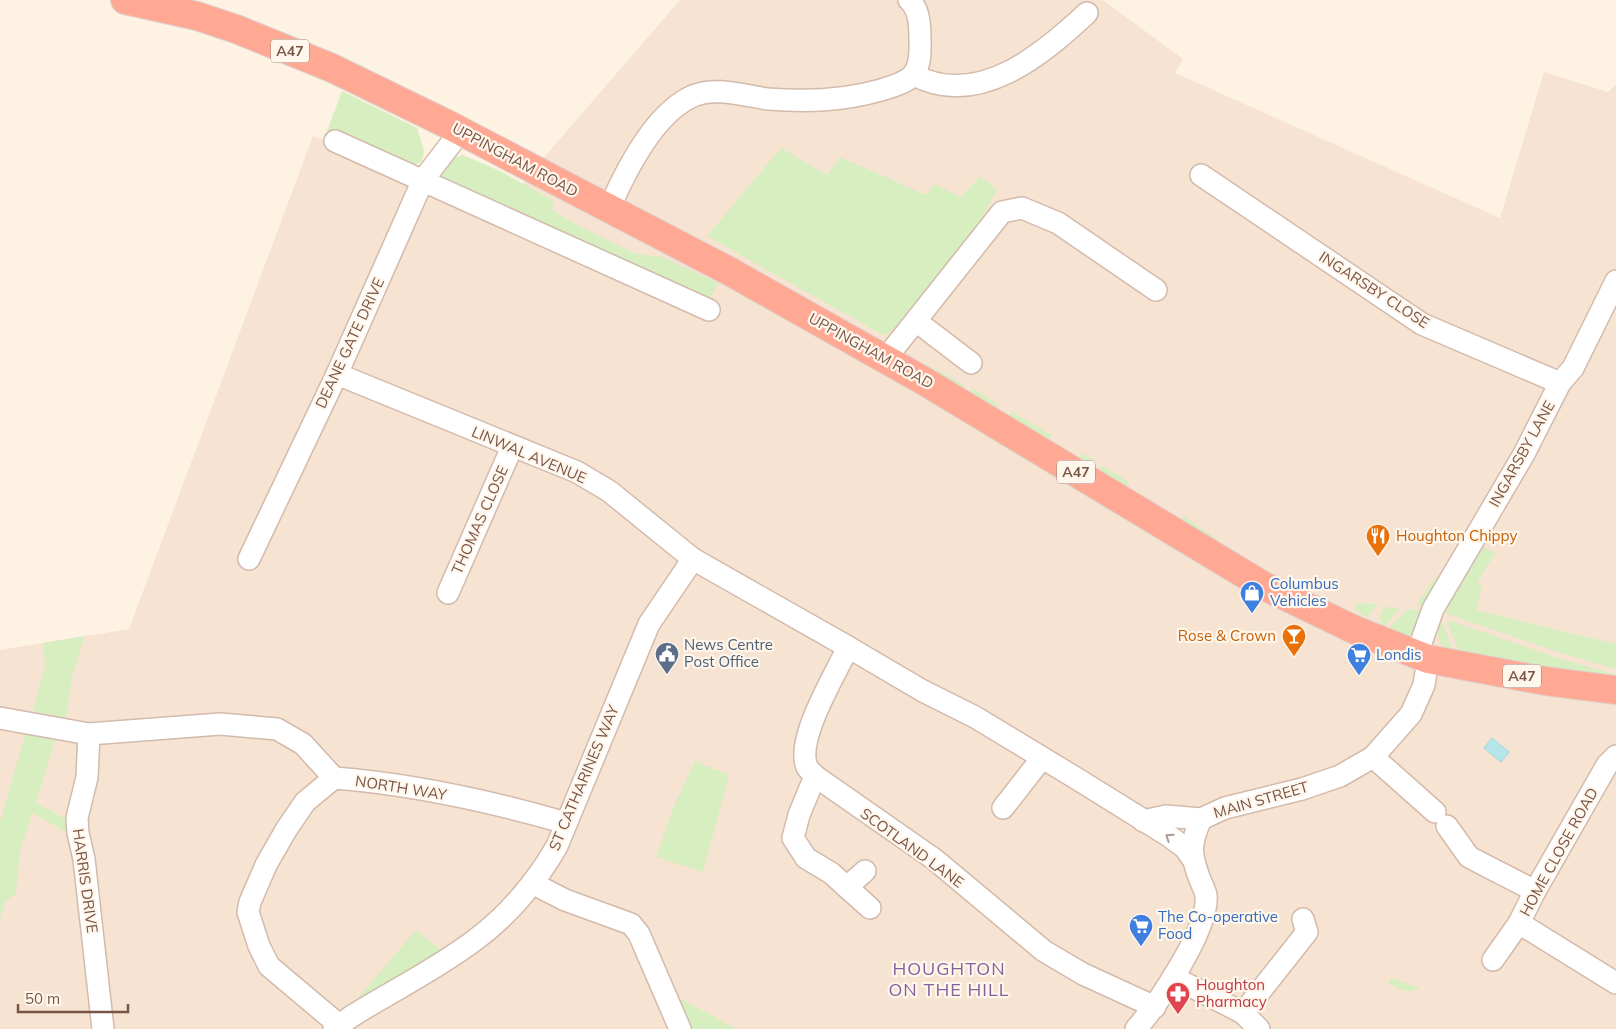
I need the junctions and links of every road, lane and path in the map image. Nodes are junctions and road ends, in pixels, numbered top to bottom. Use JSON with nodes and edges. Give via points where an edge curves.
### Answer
{"nodes":[{"id":1,"x":125,"y":0,"type":"edge"},
{"id":2,"x":914,"y":2,"type":"edge"},
{"id":3,"x":1081,"y":26,"type":"dead end"},
{"id":4,"x":914,"y":75,"type":"junction"},
{"id":5,"x":460,"y":132,"type":"junction"},
{"id":6,"x":335,"y":141,"type":"dead end"},
{"id":7,"x":1201,"y":175,"type":"dead end"},
{"id":8,"x":423,"y":180,"type":"junction"},
{"id":9,"x":609,"y":210,"type":"junction"},
{"id":10,"x":1616,"y":281,"type":"edge"},
{"id":11,"x":1156,"y":290,"type":"dead end"},
{"id":12,"x":710,"y":310,"type":"dead end"},
{"id":13,"x":916,"y":321,"type":"junction"},
{"id":14,"x":887,"y":361,"type":"junction"},
{"id":15,"x":971,"y":363,"type":"dead end"},
{"id":16,"x":337,"y":374,"type":"junction"},
{"id":17,"x":1560,"y":383,"type":"junction"},
{"id":18,"x":512,"y":447,"type":"junction"},
{"id":19,"x":249,"y":559,"type":"dead end"},
{"id":20,"x":693,"y":559,"type":"junction"},
{"id":21,"x":448,"y":593,"type":"dead end"},
{"id":22,"x":848,"y":647,"type":"junction"},
{"id":23,"x":1423,"y":656,"type":"junction"},
{"id":24,"x":1616,"y":690,"type":"edge"},
{"id":25,"x":0,"y":718,"type":"edge"},
{"id":26,"x":89,"y":734,"type":"junction"},
{"id":27,"x":1616,"y":756,"type":"edge"},
{"id":28,"x":1373,"y":757,"type":"junction"},
{"id":29,"x":1042,"y":758,"type":"junction"},
{"id":30,"x":815,"y":776,"type":"junction"},
{"id":31,"x":334,"y":778,"type":"junction"},
{"id":32,"x":1002,"y":808,"type":"dead end"},
{"id":33,"x":1201,"y":819,"type":"junction"},
{"id":34,"x":1143,"y":821,"type":"junction"},
{"id":35,"x":566,"y":823,"type":"junction"},
{"id":36,"x":1192,"y":858,"type":"junction"},
{"id":37,"x":865,"y":871,"type":"dead end"},
{"id":38,"x":532,"y":883,"type":"junction"},
{"id":39,"x":847,"y":887,"type":"junction"},
{"id":40,"x":1535,"y":891,"type":"junction"},
{"id":41,"x":870,"y":908,"type":"dead end"},
{"id":42,"x":1519,"y":924,"type":"junction"},
{"id":43,"x":1310,"y":928,"type":"dead end"},
{"id":44,"x":1492,"y":960,"type":"dead end"},
{"id":45,"x":1173,"y":977,"type":"junction"},
{"id":46,"x":1616,"y":983,"type":"edge"},
{"id":47,"x":1155,"y":1007,"type":"junction"},
{"id":48,"x":1242,"y":1013,"type":"junction"},
{"id":49,"x":336,"y":1027,"type":"edge"},
{"id":50,"x":104,"y":1029,"type":"edge"},
{"id":51,"x":680,"y":1029,"type":"edge"},
{"id":52,"x":1136,"y":1029,"type":"edge"},
{"id":53,"x":1259,"y":1029,"type":"edge"}],
"edges":[{"from":1,"to":5,"type":"highway","name":"UPPINGHAM ROAD","number":"A47","via":[[197,16],[236,29],[332,68]]},
{"from":2,"to":4,"type":"street","via":[[920,26],[921,63]]},
{"from":3,"to":4,"type":"street","via":[[1007,74],[978,83],[948,86],[930,83]]},
{"from":4,"to":9,"type":"street","via":[[901,84],[856,97],[819,101],[723,92],[696,95],[666,115],[633,161]]},
{"from":5,"to":8,"type":"street","name":"DEANE GATE DRIVE"},
{"from":5,"to":9,"type":"highway","name":"UPPINGHAM ROAD","number":"A47"},
{"from":6,"to":8,"type":"street"},
{"from":7,"to":17,"type":"street","name":"INGARSBY CLOSE","via":[[1422,324]]},
{"from":8,"to":12,"type":"street"},
{"from":8,"to":16,"type":"street","name":"DEANE GATE DRIVE"},
{"from":9,"to":14,"type":"highway","name":"UPPINGHAM ROAD","number":"A47","via":[[729,271]]},
{"from":10,"to":17,"type":"street","name":"INGARSBY LANE","via":[[1573,368]]},
{"from":11,"to":13,"type":"street","via":[[1058,223],[1022,208],[1002,212]]},
{"from":13,"to":14,"type":"street"},
{"from":13,"to":15,"type":"street"},
{"from":14,"to":23,"type":"highway","name":"UPPINGHAM ROAD","number":"A47","via":[[1264,586],[1346,626]]},
{"from":16,"to":18,"type":"street","name":"LINWAL AVENUE"},
{"from":16,"to":19,"type":"street","name":"DEANE GATE DRIVE"},
{"from":17,"to":23,"type":"street","name":"INGARSBY LANE","via":[[1524,454],[1433,609]]},
{"from":18,"to":20,"type":"street","name":"LINWAL AVENUE","via":[[577,472],[609,492]]},
{"from":18,"to":21,"type":"street","name":"THOMAS CLOSE"},
{"from":20,"to":22,"type":"street","name":"LINWAL AVENUE"},
{"from":20,"to":35,"type":"street","name":"ST CATHARINES WAY","via":[[649,624]]},
{"from":22,"to":29,"type":"street"},
{"from":22,"to":30,"type":"street","via":[[824,692],[805,752],[808,767]]},
{"from":23,"to":24,"type":"highway","name":"UPPINGHAM ROAD","number":"A47","via":[[1544,681]]},
{"from":23,"to":28,"type":"street","name":"MAIN STREET","via":[[1424,685],[1411,714]]},
{"from":25,"to":26,"type":"street"},
{"from":26,"to":31,"type":"street","via":[[220,724],[277,728],[303,744]]},
{"from":26,"to":50,"type":"street","name":"HARRIS DRIVE","via":[[87,777],[77,818]]},
{"from":27,"to":40,"type":"street","name":"HOME CLOSE ROAD","via":[[1607,765]]},
{"from":28,"to":33,"type":"street","name":"MAIN STREET","via":[[1340,776],[1225,808]]},
{"from":28,"to":40,"type":"street","via":[[1441,819],[1469,857]]},
{"from":29,"to":32,"type":"street"},
{"from":29,"to":34,"type":"street"},
{"from":30,"to":39,"type":"street","via":[[793,838],[806,858]]},
{"from":30,"to":47,"type":"street","name":"SCOTLAND LANE","via":[[934,859],[1044,951],[1083,974]]},
{"from":31,"to":35,"type":"street","name":"NORTH WAY","via":[[384,782],[504,805]]},
{"from":31,"to":49,"type":"street","name":"NORTH WAY","via":[[305,802],[286,830],[266,865],[248,912],[269,966]]},
{"from":33,"to":34,"type":"street","via":[[1166,816]]},
{"from":33,"to":36,"type":"street","name":"MAIN STREET","via":[[1192,843]]},
{"from":36,"to":34,"type":"street","one_way":true,"via":[[1185,848]]},
{"from":35,"to":38,"type":"street","name":"ST CATHARINES WAY","via":[[557,846]]},
{"from":36,"to":45,"type":"street","name":"MAIN STREET","via":[[1206,896],[1202,920]]},
{"from":37,"to":39,"type":"street"},
{"from":38,"to":49,"type":"street","name":"ST CATHARINES WAY","via":[[476,940]]},
{"from":38,"to":51,"type":"street","via":[[565,900],[631,924],[639,934]]},
{"from":39,"to":41,"type":"street"},
{"from":40,"to":42,"type":"street","name":"HOME CLOSE ROAD"},
{"from":42,"to":44,"type":"street","name":"HOME CLOSE ROAD"},
{"from":42,"to":46,"type":"street","name":"HOME CLOSE ROAD"},
{"from":43,"to":48,"type":"street"},
{"from":45,"to":47,"type":"street","name":"MAIN STREET"},
{"from":45,"to":48,"type":"street"},
{"from":47,"to":52,"type":"street","name":"MAIN STREET"},
{"from":48,"to":53,"type":"street"}]}
